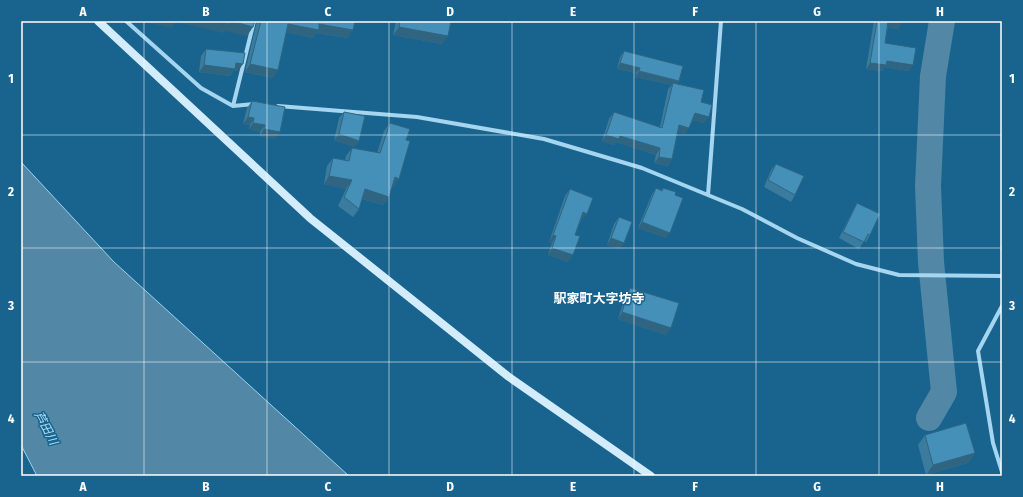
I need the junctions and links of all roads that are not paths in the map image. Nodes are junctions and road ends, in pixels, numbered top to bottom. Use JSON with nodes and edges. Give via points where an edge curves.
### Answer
{"nodes":[{"id":1,"x":98,"y":21,"type":"edge"},
{"id":2,"x":126,"y":21,"type":"edge"},
{"id":3,"x":254,"y":21,"type":"edge"},
{"id":4,"x":721,"y":21,"type":"edge"},
{"id":5,"x":258,"y":105,"type":"edge"},
{"id":6,"x":233,"y":106,"type":"junction"},
{"id":7,"x":274,"y":106,"type":"edge"},
{"id":8,"x":708,"y":195,"type":"junction"},
{"id":9,"x":1002,"y":276,"type":"edge"},
{"id":10,"x":1002,"y":306,"type":"edge"},
{"id":11,"x":1002,"y":472,"type":"edge"},
{"id":12,"x":651,"y":476,"type":"edge"}],
"edges":[{"from":1,"to":12,"type":"street","via":[[310,218],[509,377]]},
{"from":2,"to":6,"type":"street","via":[[201,88]]},
{"from":3,"to":6,"type":"street"},
{"from":4,"to":8,"type":"street"},
{"from":5,"to":6,"type":"street"},
{"from":7,"to":8,"type":"street","via":[[417,117],[544,139],[642,168]]},
{"from":8,"to":9,"type":"street","via":[[856,264],[899,275]]},
{"from":10,"to":11,"type":"street","via":[[978,351],[993,443]]}]}
